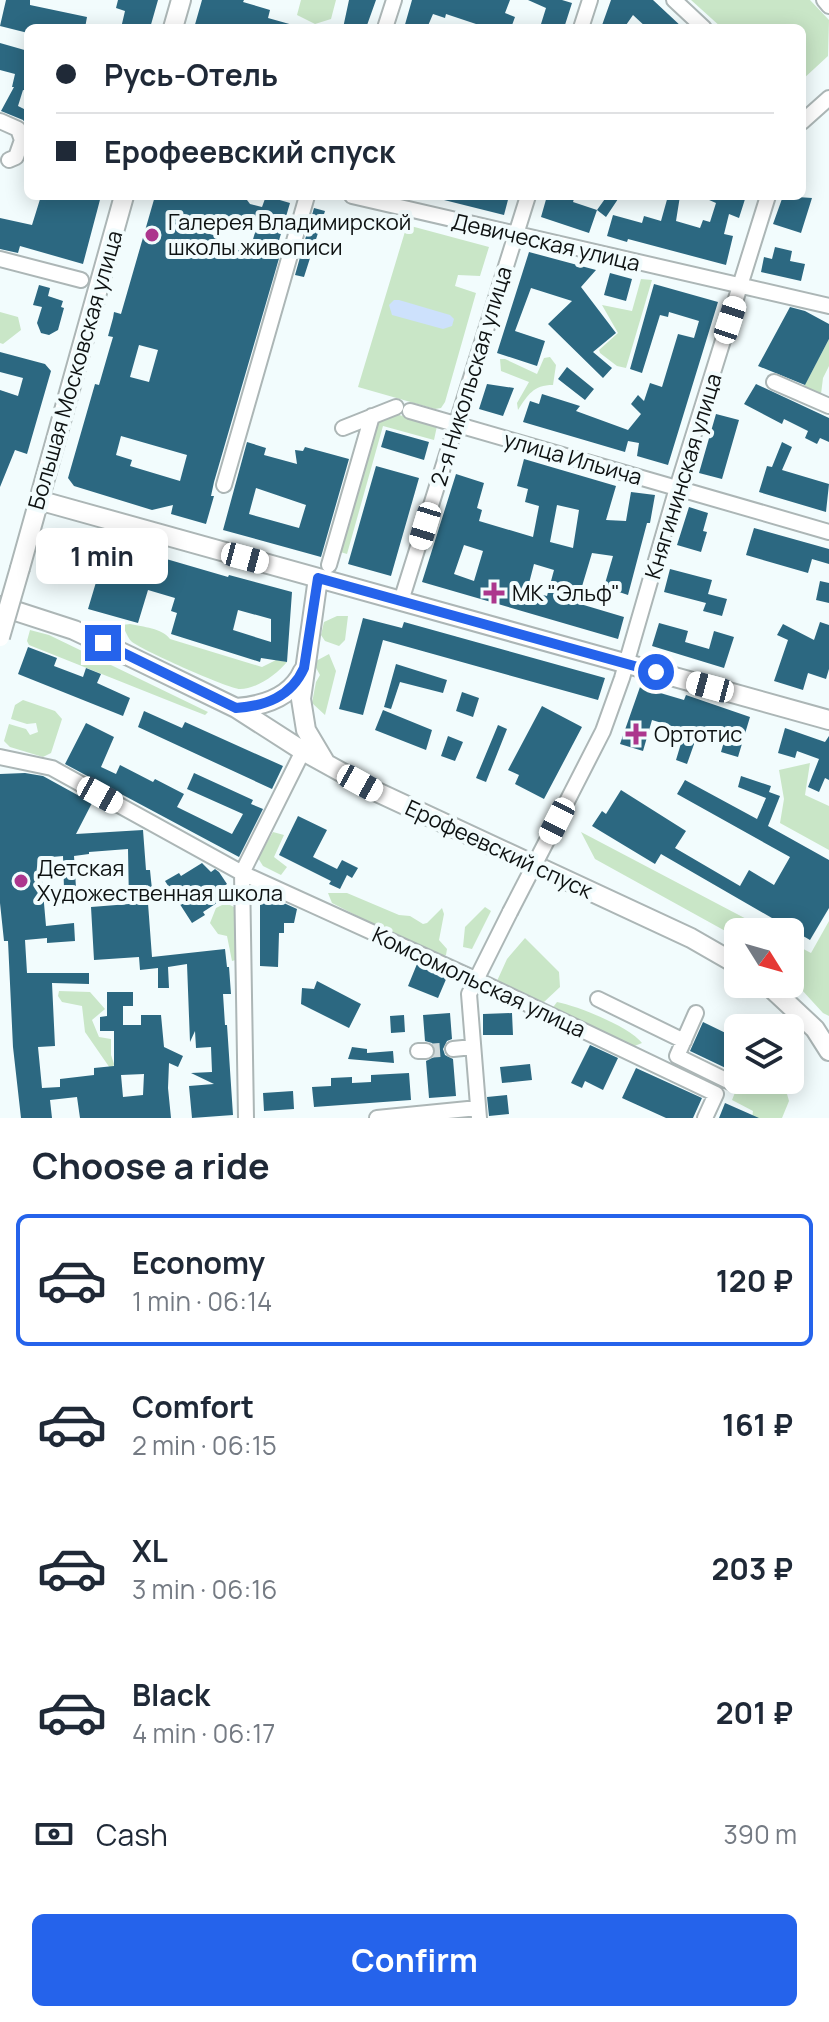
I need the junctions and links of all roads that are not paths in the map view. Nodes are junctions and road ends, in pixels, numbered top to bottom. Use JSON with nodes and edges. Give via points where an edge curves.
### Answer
{"nodes":[{"id":1,"x":181,"y":0,"type":"edge"},
{"id":2,"x":394,"y":0,"type":"edge"},
{"id":3,"x":590,"y":0,"type":"edge"},
{"id":4,"x":674,"y":0,"type":"edge"},
{"id":5,"x":824,"y":0,"type":"edge"},
{"id":6,"x":829,"y":6,"type":"edge"},
{"id":7,"x":174,"y":24,"type":"edge"},
{"id":8,"x":386,"y":24,"type":"edge"},
{"id":9,"x":582,"y":24,"type":"edge"},
{"id":10,"x":700,"y":24,"type":"edge"},
{"id":11,"x":829,"y":98,"type":"edge"},
{"id":12,"x":806,"y":117,"type":"edge"},
{"id":13,"x":0,"y":121,"type":"edge"},
{"id":14,"x":24,"y":138,"type":"edge"},
{"id":15,"x":24,"y":142,"type":"edge"},
{"id":16,"x":3,"y":163,"type":"edge"},
{"id":17,"x":123,"y":200,"type":"edge"},
{"id":18,"x":306,"y":200,"type":"edge"},
{"id":19,"x":369,"y":200,"type":"edge"},
{"id":20,"x":527,"y":200,"type":"edge"},
{"id":21,"x":767,"y":200,"type":"edge"},
{"id":22,"x":516,"y":235,"type":"junction"},
{"id":23,"x":0,"y":259,"type":"edge"},
{"id":24,"x":81,"y":280,"type":"dead end"},
{"id":25,"x":741,"y":288,"type":"junction"},
{"id":26,"x":829,"y":306,"type":"edge"},
{"id":27,"x":774,"y":382,"type":"dead end"},
{"id":28,"x":829,"y":406,"type":"edge"},
{"id":29,"x":372,"y":416,"type":"junction"},
{"id":30,"x":456,"y":424,"type":"junction"},
{"id":31,"x":343,"y":428,"type":"dead end"},
{"id":32,"x":224,"y":485,"type":"dead end"},
{"id":33,"x":677,"y":488,"type":"junction"},
{"id":34,"x":38,"y":500,"type":"junction"},
{"id":35,"x":829,"y":532,"type":"edge"},
{"id":36,"x":324,"y":572,"type":"junction"},
{"id":37,"x":401,"y":601,"type":"junction"},
{"id":38,"x":1,"y":606,"type":"edge"},
{"id":39,"x":0,"y":637,"type":"edge"},
{"id":40,"x":627,"y":664,"type":"junction"},
{"id":41,"x":304,"y":668,"type":"junction"},
{"id":42,"x":236,"y":708,"type":"junction"},
{"id":43,"x":829,"y":720,"type":"edge"},
{"id":44,"x":303,"y":751,"type":"junction"},
{"id":45,"x":0,"y":757,"type":"edge"},
{"id":46,"x":326,"y":764,"type":"junction"},
{"id":47,"x":242,"y":873,"type":"junction"},
{"id":48,"x":724,"y":957,"type":"edge"},
{"id":49,"x":475,"y":979,"type":"junction"},
{"id":50,"x":784,"y":998,"type":"edge"},
{"id":51,"x":598,"y":999,"type":"dead end"},
{"id":52,"x":696,"y":1013,"type":"dead end"},
{"id":53,"x":822,"y":1030,"type":"edge"},
{"id":54,"x":684,"y":1041,"type":"junction"},
{"id":55,"x":473,"y":1047,"type":"junction"},
{"id":56,"x":453,"y":1049,"type":"tunnel mouth"},
{"id":57,"x":829,"y":1051,"type":"edge"},
{"id":58,"x":829,"y":1067,"type":"edge"},
{"id":59,"x":724,"y":1079,"type":"edge"},
{"id":60,"x":479,"y":1113,"type":"edge"},
{"id":61,"x":246,"y":1118,"type":"edge"},
{"id":62,"x":377,"y":1118,"type":"edge"},
{"id":63,"x":705,"y":1118,"type":"edge"}],
"edges":[{"from":1,"to":7,"type":"main road"},
{"from":2,"to":8,"type":"street"},
{"from":3,"to":9,"type":"street"},
{"from":4,"to":10,"type":"street"},
{"from":5,"to":6,"type":"street"},
{"from":11,"to":12,"type":"street"},
{"from":13,"to":14,"type":"street","via":[[18,129]]},
{"from":15,"to":16,"type":"street","via":[[16,157]]},
{"from":17,"to":34,"type":"main road","name":"Большая Московская улица"},
{"from":18,"to":32,"type":"street"},
{"from":19,"to":22,"type":"street","name":"Девическая улица"},
{"from":20,"to":22,"type":"street","name":"2-я Никольская улица"},
{"from":21,"to":25,"type":"street","name":"Княгининская улица"},
{"from":22,"to":25,"type":"street","name":"Девическая улица"},
{"from":22,"to":30,"type":"street","name":"2-я Никольская улица"},
{"from":23,"to":24,"type":"street"},
{"from":25,"to":26,"type":"street","name":"Девическая улица"},
{"from":25,"to":33,"type":"street","name":"Княгининская улица"},
{"from":27,"to":28,"type":"street"},
{"from":29,"to":30,"type":"street","name":"улица Ильича","via":[[403,409]]},
{"from":29,"to":31,"type":"street"},
{"from":29,"to":36,"type":"street"},
{"from":30,"to":33,"type":"street","name":"улица Ильича"},
{"from":30,"to":37,"type":"street","name":"2-я Никольская улица"},
{"from":33,"to":35,"type":"street","name":"улица Ильича"},
{"from":33,"to":40,"type":"street","name":"Княгининская улица"},
{"from":34,"to":36,"type":"main road"},
{"from":34,"to":39,"type":"main road","name":"Большая Московская улица","bridge":true},
{"from":36,"to":37,"type":"main road"},
{"from":36,"to":41,"type":"main road"},
{"from":37,"to":40,"type":"main road"},
{"from":38,"to":42,"type":"main road","name":"Ерофеевский спуск","via":[[74,630]]},
{"from":40,"to":43,"type":"main road"},
{"from":40,"to":49,"type":"street","name":"Княгининская улица","bridge":true,"via":[[603,731]]},
{"from":41,"to":42,"type":"main road","via":[[278,698]]},
{"from":41,"to":46,"type":"main road","via":[[306,730]]},
{"from":42,"to":44,"type":"main road","name":"Ерофеевский спуск"},
{"from":44,"to":46,"type":"main road","name":"Ерофеевский спуск"},
{"from":44,"to":47,"type":"street"},
{"from":45,"to":47,"type":"street","name":"Комсомольская улица","via":[[52,768]]},
{"from":46,"to":48,"type":"main road","name":"Ерофеевский спуск"},
{"from":47,"to":49,"type":"street","name":"Комсомольская улица"},
{"from":47,"to":61,"type":"street"},
{"from":49,"to":55,"type":"street","via":[[469,994]]},
{"from":49,"to":63,"type":"street","name":"Комсомольская улица","via":[[716,1094]]},
{"from":50,"to":53,"type":"main road"},
{"from":51,"to":54,"type":"street"},
{"from":52,"to":54,"type":"street"},
{"from":53,"to":57,"type":"main road"},
{"from":53,"to":58,"type":"main road"},
{"from":54,"to":59,"type":"street","via":[[677,1056]]},
{"from":55,"to":56,"type":"street"},
{"from":55,"to":60,"type":"street"},
{"from":60,"to":62,"type":"street"}]}
